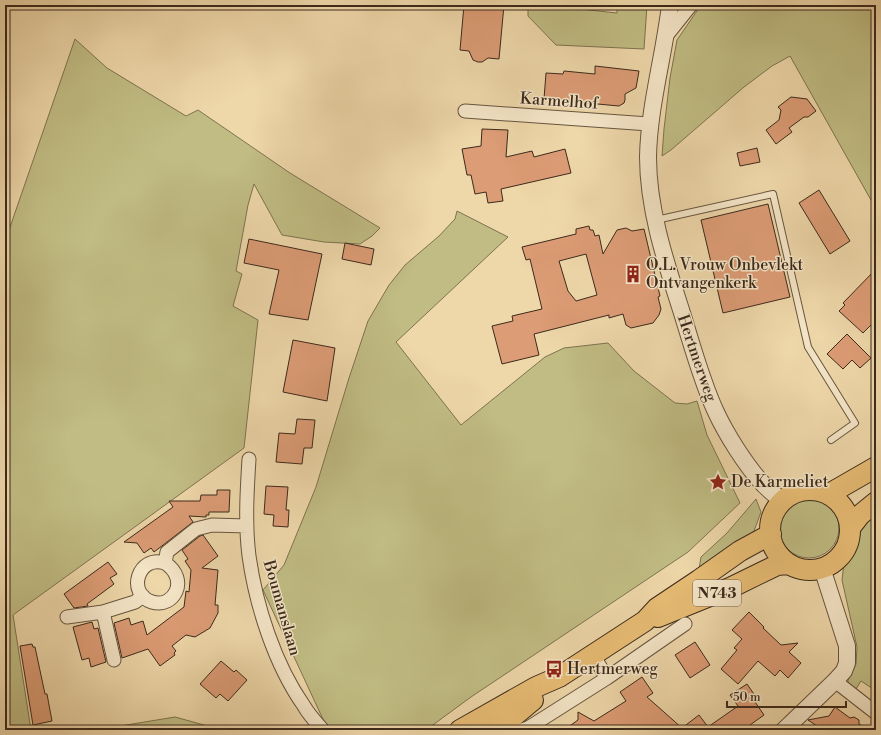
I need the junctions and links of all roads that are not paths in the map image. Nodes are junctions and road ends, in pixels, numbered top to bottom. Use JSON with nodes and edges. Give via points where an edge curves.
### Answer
{"nodes":[{"id":1,"x":670,"y":5,"type":"edge"},
{"id":2,"x":691,"y":5,"type":"edge"},
{"id":3,"x":667,"y":35,"type":"junction"},
{"id":4,"x":465,"y":111,"type":"dead end"},
{"id":5,"x":649,"y":124,"type":"junction"},
{"id":6,"x":656,"y":221,"type":"junction"},
{"id":7,"x":830,"y":440,"type":"dead end"},
{"id":8,"x":249,"y":459,"type":"dead end"},
{"id":9,"x":876,"y":467,"type":"edge"},
{"id":10,"x":828,"y":494,"type":"junction"},
{"id":11,"x":782,"y":502,"type":"junction"},
{"id":12,"x":876,"y":502,"type":"edge"},
{"id":13,"x":247,"y":526,"type":"junction"},
{"id":14,"x":850,"y":528,"type":"junction"},
{"id":15,"x":771,"y":534,"type":"junction"},
{"id":16,"x":165,"y":563,"type":"junction"},
{"id":17,"x":789,"y":564,"type":"junction"},
{"id":18,"x":822,"y":568,"type":"junction"},
{"id":19,"x":143,"y":596,"type":"junction"},
{"id":20,"x":103,"y":612,"type":"junction"},
{"id":21,"x":67,"y":617,"type":"dead end"},
{"id":22,"x":645,"y":621,"type":"junction"},
{"id":23,"x":685,"y":624,"type":"dead end"},
{"id":24,"x":593,"y":655,"type":"junction"},
{"id":25,"x":114,"y":660,"type":"dead end"},
{"id":26,"x":559,"y":677,"type":"junction"},
{"id":27,"x":607,"y":678,"type":"junction"},
{"id":28,"x":835,"y":681,"type":"junction"},
{"id":29,"x":876,"y":713,"type":"edge"},
{"id":30,"x":322,"y":730,"type":"edge"},
{"id":31,"x":460,"y":730,"type":"edge"},
{"id":32,"x":490,"y":730,"type":"edge"},
{"id":33,"x":522,"y":730,"type":"edge"},
{"id":34,"x":784,"y":730,"type":"edge"}],
"edges":[{"from":1,"to":3,"type":"street","name":"Hertmerweg"},
{"from":2,"to":3,"type":"street"},
{"from":3,"to":5,"type":"street","name":"Hertmerweg"},
{"from":4,"to":5,"type":"street","name":"Karmelhof"},
{"from":5,"to":6,"type":"street","name":"Hertmerweg","via":[[649,181]]},
{"from":6,"to":7,"type":"lane","via":[[773,194],[808,347],[855,423]]},
{"from":6,"to":11,"type":"street","name":"Hertmerweg","via":[[687,330],[715,411],[746,462]]},
{"from":8,"to":13,"type":"street","name":"Boumanslaan"},
{"from":9,"to":10,"type":"main road"},
{"from":10,"to":11,"type":"main road","via":[[819,491],[799,491]]},
{"from":10,"to":14,"type":"main road","via":[[844,508]]},
{"from":11,"to":15,"type":"main road","via":[[772,520]]},
{"from":12,"to":14,"type":"main road","via":[[860,515]]},
{"from":13,"to":16,"type":"street","via":[[212,525],[196,529],[168,552]]},
{"from":13,"to":30,"type":"street","name":"Boumanslaan","via":[[254,586],[272,647],[303,706]]},
{"from":14,"to":18,"type":"main road","via":[[849,538],[839,557]]},
{"from":15,"to":17,"type":"main road","via":[[777,551]]},
{"from":15,"to":22,"type":"main road","number":"N743","via":[[656,608]]},
{"from":16,"to":19,"type":"street","via":[[151,563],[142,569],[138,576],[138,585]]},
{"from":16,"to":19,"type":"street","via":[[178,577],[175,593],[165,602],[159,603]]},
{"from":17,"to":18,"type":"main road","number":"N743","via":[[810,570]]},
{"from":17,"to":22,"type":"main road","number":"N743","via":[[777,565],[732,587]]},
{"from":18,"to":28,"type":"street","via":[[847,646],[847,663]]},
{"from":19,"to":20,"type":"street","via":[[134,602]]},
{"from":20,"to":21,"type":"street"},
{"from":20,"to":25,"type":"street"},
{"from":22,"to":24,"type":"main road","number":"N743"},
{"from":23,"to":27,"type":"street"},
{"from":24,"to":26,"type":"main road","number":"N743"},
{"from":24,"to":27,"type":"street"},
{"from":26,"to":31,"type":"main road","number":"N743"},
{"from":26,"to":32,"type":"main road","number":"N743","via":[[508,721]]},
{"from":27,"to":33,"type":"street"},
{"from":28,"to":29,"type":"street"},
{"from":28,"to":34,"type":"street"}]}
